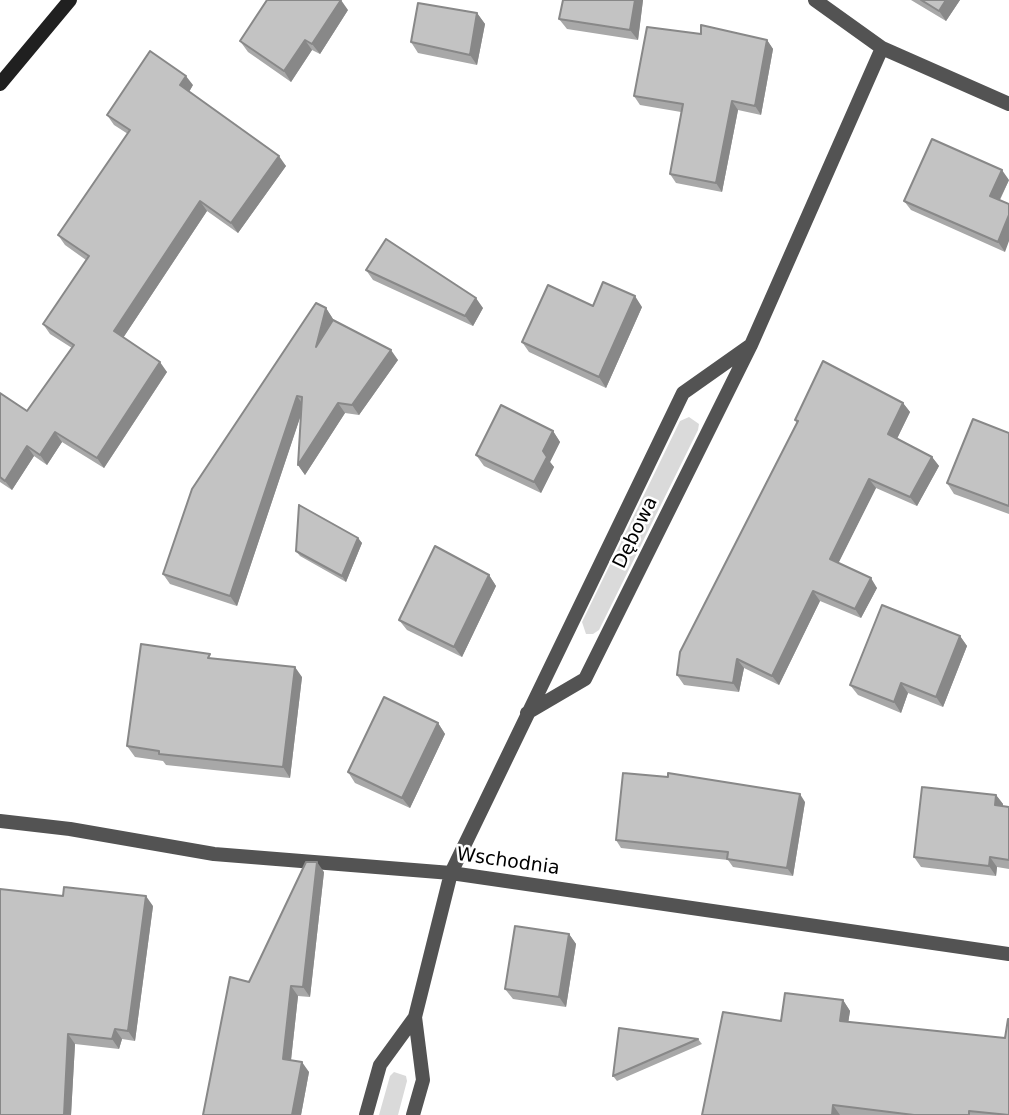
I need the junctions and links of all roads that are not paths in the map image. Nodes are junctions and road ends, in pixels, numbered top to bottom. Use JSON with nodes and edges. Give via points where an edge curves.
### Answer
{"nodes":[{"id":1,"x":70,"y":0,"type":"edge"},
{"id":2,"x":815,"y":0,"type":"edge"},
{"id":3,"x":882,"y":47,"type":"junction"},
{"id":4,"x":0,"y":84,"type":"edge"},
{"id":5,"x":1009,"y":104,"type":"edge"},
{"id":6,"x":751,"y":345,"type":"junction"},
{"id":7,"x":527,"y":713,"type":"junction"},
{"id":8,"x":0,"y":821,"type":"edge"},
{"id":9,"x":451,"y":873,"type":"junction"},
{"id":10,"x":1009,"y":954,"type":"edge"},
{"id":11,"x":415,"y":1017,"type":"junction"},
{"id":12,"x":366,"y":1115,"type":"edge"},
{"id":13,"x":413,"y":1115,"type":"edge"}],
"edges":[{"from":1,"to":4,"type":"main road"},
{"from":2,"to":3,"type":"street"},
{"from":3,"to":5,"type":"street"},
{"from":3,"to":6,"type":"street","name":"Dębowa"},
{"from":6,"to":7,"type":"street","name":"Dębowa","via":[[683,393]]},
{"from":6,"to":7,"type":"street","name":"Dębowa","via":[[585,679]]},
{"from":7,"to":9,"type":"street","name":"Dębowa"},
{"from":8,"to":9,"type":"street","name":"Wschodnia","via":[[214,853]]},
{"from":9,"to":10,"type":"street","name":"Wschodnia"},
{"from":9,"to":11,"type":"street","name":"Dębowa"},
{"from":11,"to":12,"type":"street","name":"Dębowa","via":[[380,1065]]},
{"from":11,"to":13,"type":"street","name":"Dębowa","via":[[423,1080]]}]}
